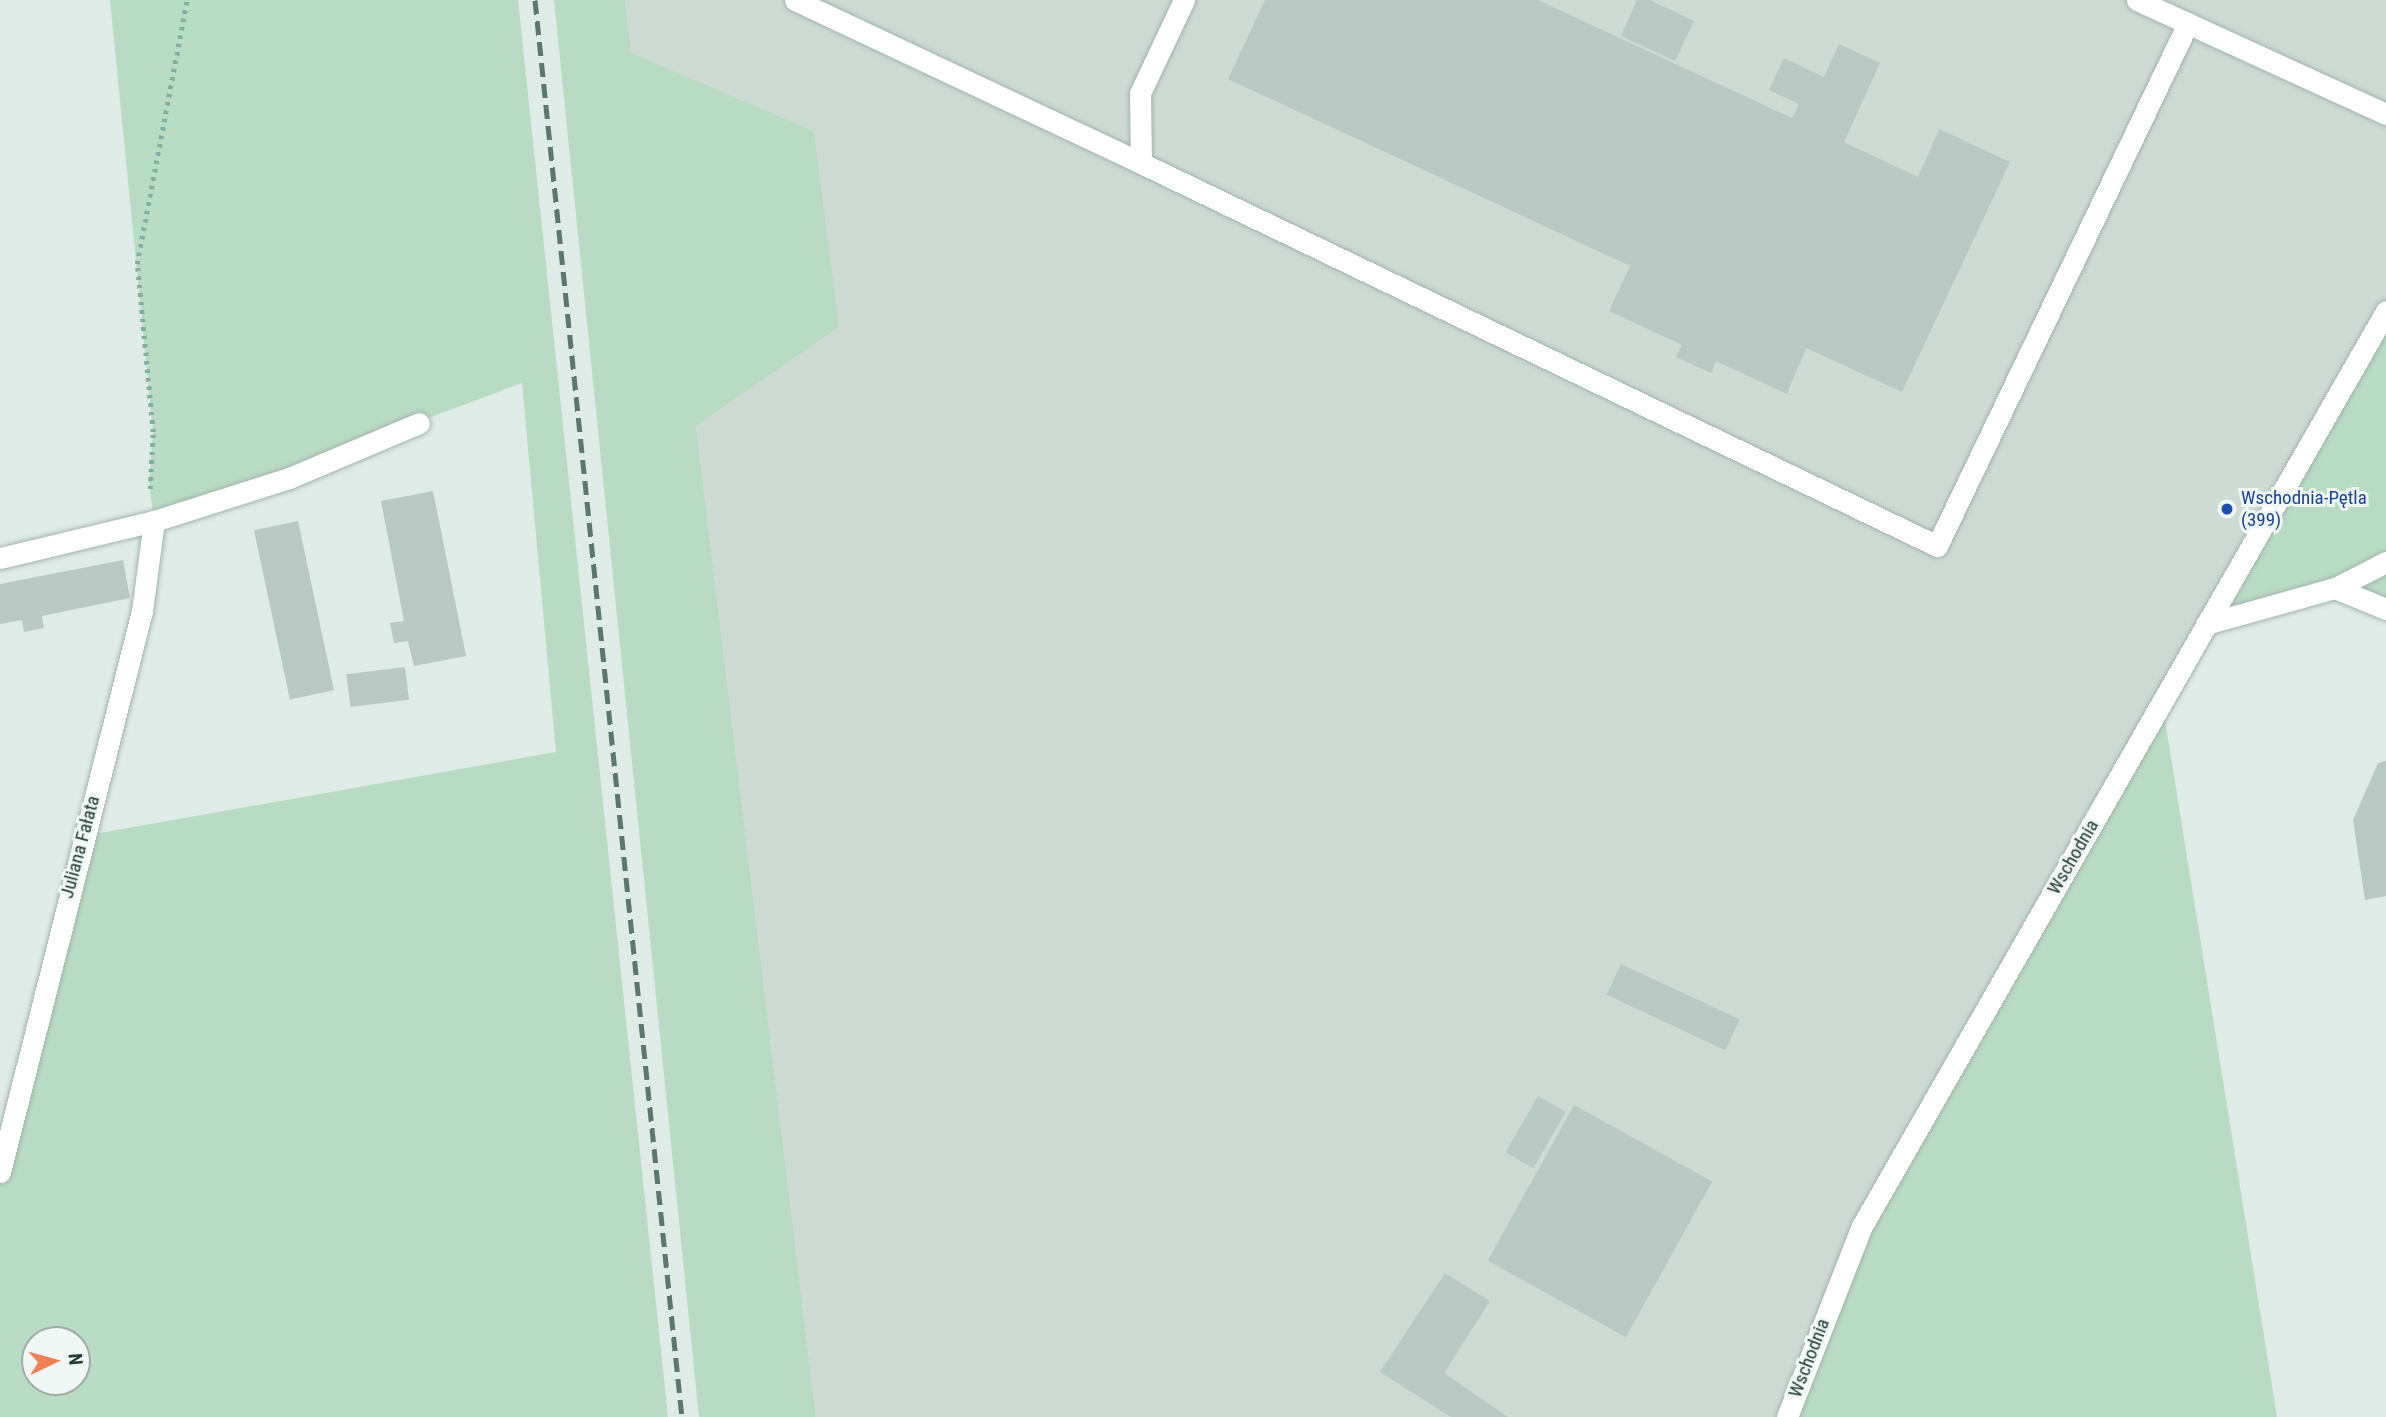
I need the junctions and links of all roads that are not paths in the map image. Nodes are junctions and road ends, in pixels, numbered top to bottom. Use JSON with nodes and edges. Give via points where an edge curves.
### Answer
{"nodes":[{"id":1,"x":794,"y":0,"type":"edge"},
{"id":2,"x":1184,"y":0,"type":"edge"},
{"id":3,"x":2137,"y":0,"type":"edge"},
{"id":4,"x":2188,"y":23,"type":"junction"},
{"id":5,"x":2386,"y":114,"type":"edge"},
{"id":6,"x":1141,"y":163,"type":"junction"},
{"id":7,"x":2386,"y":311,"type":"edge"},
{"id":8,"x":419,"y":423,"type":"dead end"},
{"id":9,"x":154,"y":522,"type":"junction"},
{"id":10,"x":0,"y":558,"type":"edge"},
{"id":11,"x":2386,"y":562,"type":"edge"},
{"id":12,"x":2335,"y":588,"type":"junction"},
{"id":13,"x":2386,"y":609,"type":"edge"},
{"id":14,"x":2206,"y":624,"type":"junction"},
{"id":15,"x":0,"y":1172,"type":"edge"},
{"id":16,"x":1787,"y":1417,"type":"edge"}],
"edges":[{"from":1,"to":6,"type":"street"},
{"from":2,"to":6,"type":"street","via":[[1140,93]]},
{"from":3,"to":4,"type":"street"},
{"from":4,"to":5,"type":"street"},
{"from":4,"to":6,"type":"street","via":[[1937,546]]},
{"from":7,"to":14,"type":"street","name":"Wschodnia"},
{"from":8,"to":9,"type":"street","via":[[289,478]]},
{"from":9,"to":10,"type":"street"},
{"from":9,"to":15,"type":"street","name":"Juliana Fałata","via":[[142,611]]},
{"from":11,"to":12,"type":"street"},
{"from":12,"to":13,"type":"street"},
{"from":12,"to":14,"type":"street"},
{"from":14,"to":16,"type":"street","name":"Wschodnia","via":[[1862,1226]]}]}
